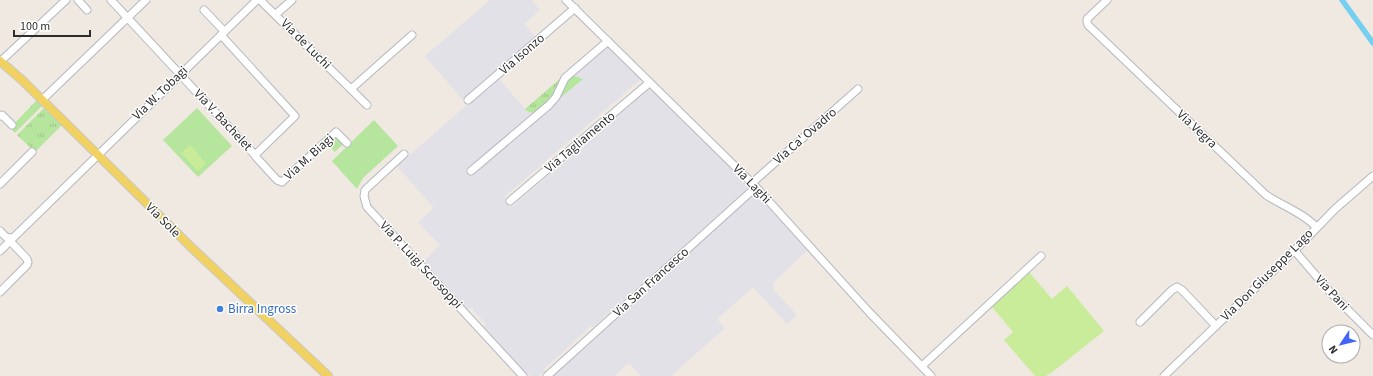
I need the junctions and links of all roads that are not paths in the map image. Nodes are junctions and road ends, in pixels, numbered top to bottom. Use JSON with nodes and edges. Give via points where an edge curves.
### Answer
{"nodes":[{"id":1,"x":66,"y":0,"type":"edge"},
{"id":2,"x":78,"y":0,"type":"edge"},
{"id":3,"x":111,"y":0,"type":"edge"},
{"id":4,"x":146,"y":0,"type":"edge"},
{"id":5,"x":257,"y":0,"type":"edge"},
{"id":6,"x":260,"y":0,"type":"edge"},
{"id":7,"x":292,"y":0,"type":"edge"},
{"id":8,"x":566,"y":0,"type":"edge"},
{"id":9,"x":1107,"y":0,"type":"edge"},
{"id":10,"x":575,"y":8,"type":"junction"},
{"id":11,"x":87,"y":10,"type":"dead end"},
{"id":12,"x":204,"y":10,"type":"dead end"},
{"id":13,"x":276,"y":14,"type":"junction"},
{"id":14,"x":128,"y":18,"type":"junction"},
{"id":15,"x":223,"y":33,"type":"junction"},
{"id":16,"x":412,"y":35,"type":"dead end"},
{"id":17,"x":608,"y":41,"type":"junction"},
{"id":18,"x":0,"y":61,"type":"edge"},
{"id":19,"x":180,"y":74,"type":"junction"},
{"id":20,"x":649,"y":82,"type":"junction"},
{"id":21,"x":350,"y":89,"type":"junction"},
{"id":22,"x":858,"y":89,"type":"dead end"},
{"id":23,"x":42,"y":100,"type":"junction"},
{"id":24,"x":468,"y":100,"type":"dead end"},
{"id":25,"x":367,"y":105,"type":"dead end"},
{"id":26,"x":0,"y":116,"type":"edge"},
{"id":27,"x":12,"y":125,"type":"dead end"},
{"id":28,"x":347,"y":143,"type":"dead end"},
{"id":29,"x":32,"y":152,"type":"dead end"},
{"id":30,"x":97,"y":154,"type":"junction"},
{"id":31,"x":255,"y":154,"type":"junction"},
{"id":32,"x":404,"y":154,"type":"dead end"},
{"id":33,"x":471,"y":171,"type":"dead end"},
{"id":34,"x":1373,"y":176,"type":"edge"},
{"id":35,"x":0,"y":184,"type":"edge"},
{"id":36,"x":754,"y":185,"type":"junction"},
{"id":37,"x":510,"y":201,"type":"dead end"},
{"id":38,"x":1316,"y":227,"type":"junction"},
{"id":39,"x":0,"y":231,"type":"edge"},
{"id":40,"x":10,"y":238,"type":"junction"},
{"id":41,"x":1294,"y":250,"type":"junction"},
{"id":42,"x":0,"y":251,"type":"edge"},
{"id":43,"x":1041,"y":256,"type":"dead end"},
{"id":44,"x":0,"y":292,"type":"edge"},
{"id":45,"x":1140,"y":322,"type":"dead end"},
{"id":46,"x":1216,"y":326,"type":"junction"},
{"id":47,"x":1373,"y":335,"type":"edge"},
{"id":48,"x":922,"y":366,"type":"junction"},
{"id":49,"x":328,"y":376,"type":"edge"},
{"id":50,"x":523,"y":376,"type":"edge"},
{"id":51,"x":547,"y":376,"type":"edge"},
{"id":52,"x":931,"y":376,"type":"edge"},
{"id":53,"x":1164,"y":376,"type":"edge"}],
"edges":[{"from":1,"to":18,"type":"street"},
{"from":2,"to":11,"type":"street"},
{"from":3,"to":14,"type":"street","name":"Via V. Bachelet"},
{"from":4,"to":14,"type":"street"},
{"from":5,"to":15,"type":"street","name":"Via W. Tobagi"},
{"from":6,"to":13,"type":"street","name":"Via de Luchi"},
{"from":7,"to":13,"type":"street"},
{"from":8,"to":10,"type":"street","name":"Via Laghi"},
{"from":9,"to":38,"type":"street","name":"Via Vegra","via":[[1087,22],[1093,29],[1266,194]]},
{"from":10,"to":17,"type":"street","name":"Via Laghi"},
{"from":10,"to":24,"type":"street","name":"Via Isonzo"},
{"from":12,"to":15,"type":"street"},
{"from":13,"to":21,"type":"street","name":"Via de Luchi"},
{"from":14,"to":19,"type":"street","name":"Via V. Bachelet"},
{"from":14,"to":23,"type":"street"},
{"from":15,"to":19,"type":"street","name":"Via W. Tobagi"},
{"from":15,"to":31,"type":"street","name":"Via V. Bachelet","via":[[295,116]]},
{"from":16,"to":21,"type":"street"},
{"from":17,"to":20,"type":"street","name":"Via Laghi"},
{"from":17,"to":33,"type":"street","via":[[565,78],[556,97],[548,105]]},
{"from":18,"to":23,"type":"main road","name":"Via Sole"},
{"from":19,"to":30,"type":"street","name":"Via W. Tobagi"},
{"from":19,"to":31,"type":"street","name":"Via V. Bachelet"},
{"from":20,"to":36,"type":"street","name":"Via Laghi"},
{"from":20,"to":37,"type":"street","name":"Via Tagliamento"},
{"from":21,"to":25,"type":"street","name":"Via de Luchi"},
{"from":22,"to":36,"type":"street","name":"Via Ca' Ovadro"},
{"from":23,"to":30,"type":"main road","name":"Via Sole"},
{"from":26,"to":27,"type":"street"},
{"from":28,"to":31,"type":"street","name":"Via M. Biagi","via":[[336,132],[282,182],[277,180]]},
{"from":29,"to":35,"type":"street"},
{"from":30,"to":40,"type":"street","name":"Via W. Tobagi","via":[[35,217]]},
{"from":30,"to":49,"type":"main road","name":"Via Sole","via":[[232,288]]},
{"from":32,"to":50,"type":"street","name":"Via P. Luigi Scrosoppi","via":[[365,190],[367,207]]},
{"from":34,"to":38,"type":"street","name":"Via Don Giuseppe Lago"},
{"from":36,"to":48,"type":"street","name":"Via Laghi","via":[[869,312]]},
{"from":36,"to":51,"type":"street","name":"Via San Francesco"},
{"from":38,"to":41,"type":"street","name":"Via Don Giuseppe Lago"},
{"from":39,"to":40,"type":"street"},
{"from":40,"to":42,"type":"street","name":"Via W. Tobagi"},
{"from":40,"to":44,"type":"street","via":[[28,262]]},
{"from":41,"to":46,"type":"street","name":"Via Don Giuseppe Lago"},
{"from":41,"to":47,"type":"street","name":"Via Pani","via":[[1330,292]]},
{"from":43,"to":48,"type":"street"},
{"from":45,"to":46,"type":"street","via":[[1177,287]]},
{"from":46,"to":53,"type":"street","name":"Via Don Giuseppe Lago"},
{"from":48,"to":52,"type":"street","name":"Via Laghi"}]}
